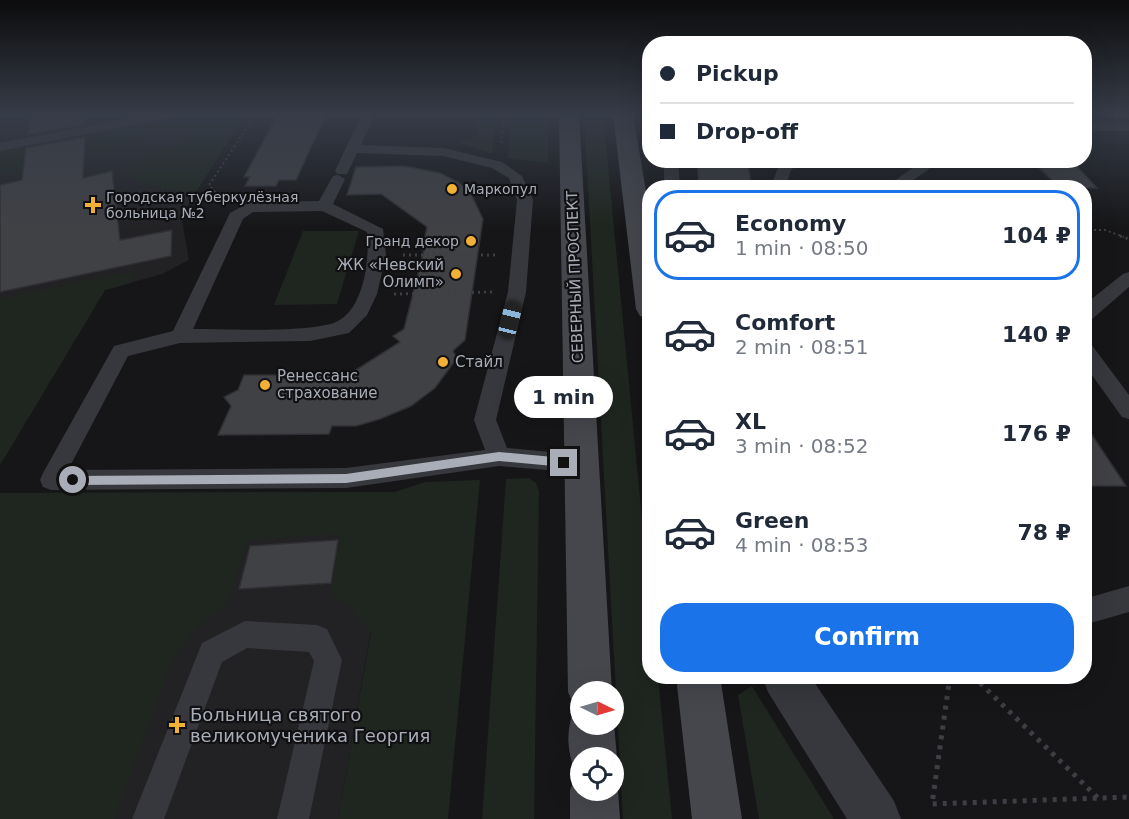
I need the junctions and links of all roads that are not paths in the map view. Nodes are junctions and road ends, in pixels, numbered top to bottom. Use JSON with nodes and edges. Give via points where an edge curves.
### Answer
{"nodes":[{"id":1,"x":352,"y":152,"type":"edge"},
{"id":2,"x":444,"y":152,"type":"edge"},
{"id":3,"x":570,"y":152,"type":"edge"},
{"id":4,"x":630,"y":152,"type":"edge"},
{"id":5,"x":922,"y":168,"type":"edge"},
{"id":6,"x":904,"y":180,"type":"edge"},
{"id":7,"x":324,"y":206,"type":"junction"},
{"id":8,"x":642,"y":211,"type":"edge"},
{"id":9,"x":1129,"y":278,"type":"edge"},
{"id":10,"x":1092,"y":308,"type":"edge"},
{"id":11,"x":180,"y":336,"type":"junction"},
{"id":12,"x":1092,"y":360,"type":"edge"},
{"id":13,"x":1129,"y":411,"type":"edge"},
{"id":14,"x":499,"y":457,"type":"junction"},
{"id":15,"x":582,"y":464,"type":"junction"},
{"id":16,"x":1129,"y":599,"type":"edge"},
{"id":17,"x":1092,"y":610,"type":"edge"},
{"id":18,"x":590,"y":681,"type":"edge"},
{"id":19,"x":699,"y":684,"type":"edge"},
{"id":20,"x":789,"y":684,"type":"edge"},
{"id":21,"x":594,"y":801,"type":"edge"},
{"id":22,"x":148,"y":819,"type":"edge"},
{"id":23,"x":293,"y":819,"type":"edge"},
{"id":24,"x":595,"y":819,"type":"edge"},
{"id":25,"x":717,"y":819,"type":"edge"},
{"id":26,"x":876,"y":819,"type":"edge"}],
"edges":[{"from":1,"to":7,"type":"lane"},
{"from":2,"to":14,"type":"lane","via":[[497,165],[515,176],[525,200],[517,292],[485,420]]},
{"from":3,"to":15,"type":"main road","name":"СЕВЕРНЫЙ ПРОСПЕКТ"},
{"from":4,"to":8,"type":"main road"},
{"from":5,"to":6,"type":"lane"},
{"from":7,"to":11,"type":"lane","via":[[250,207],[236,216]]},
{"from":7,"to":11,"type":"lane","via":[[375,229],[378,255],[361,312],[342,327],[310,334]]},
{"from":9,"to":10,"type":"lane"},
{"from":11,"to":14,"type":"lane","via":[[121,351],[51,480],[346,478]]},
{"from":12,"to":13,"type":"lane"},
{"from":14,"to":15,"type":"lane"},
{"from":15,"to":18,"type":"main road","name":"СЕВЕРНЫЙ ПРОСПЕКТ"},
{"from":16,"to":17,"type":"lane"},
{"from":19,"to":25,"type":"main road"},
{"from":20,"to":26,"type":"street"},
{"from":21,"to":24,"type":"main road"},
{"from":22,"to":23,"type":"lane","via":[[212,653],[244,634],[317,639],[328,660]]}]}
